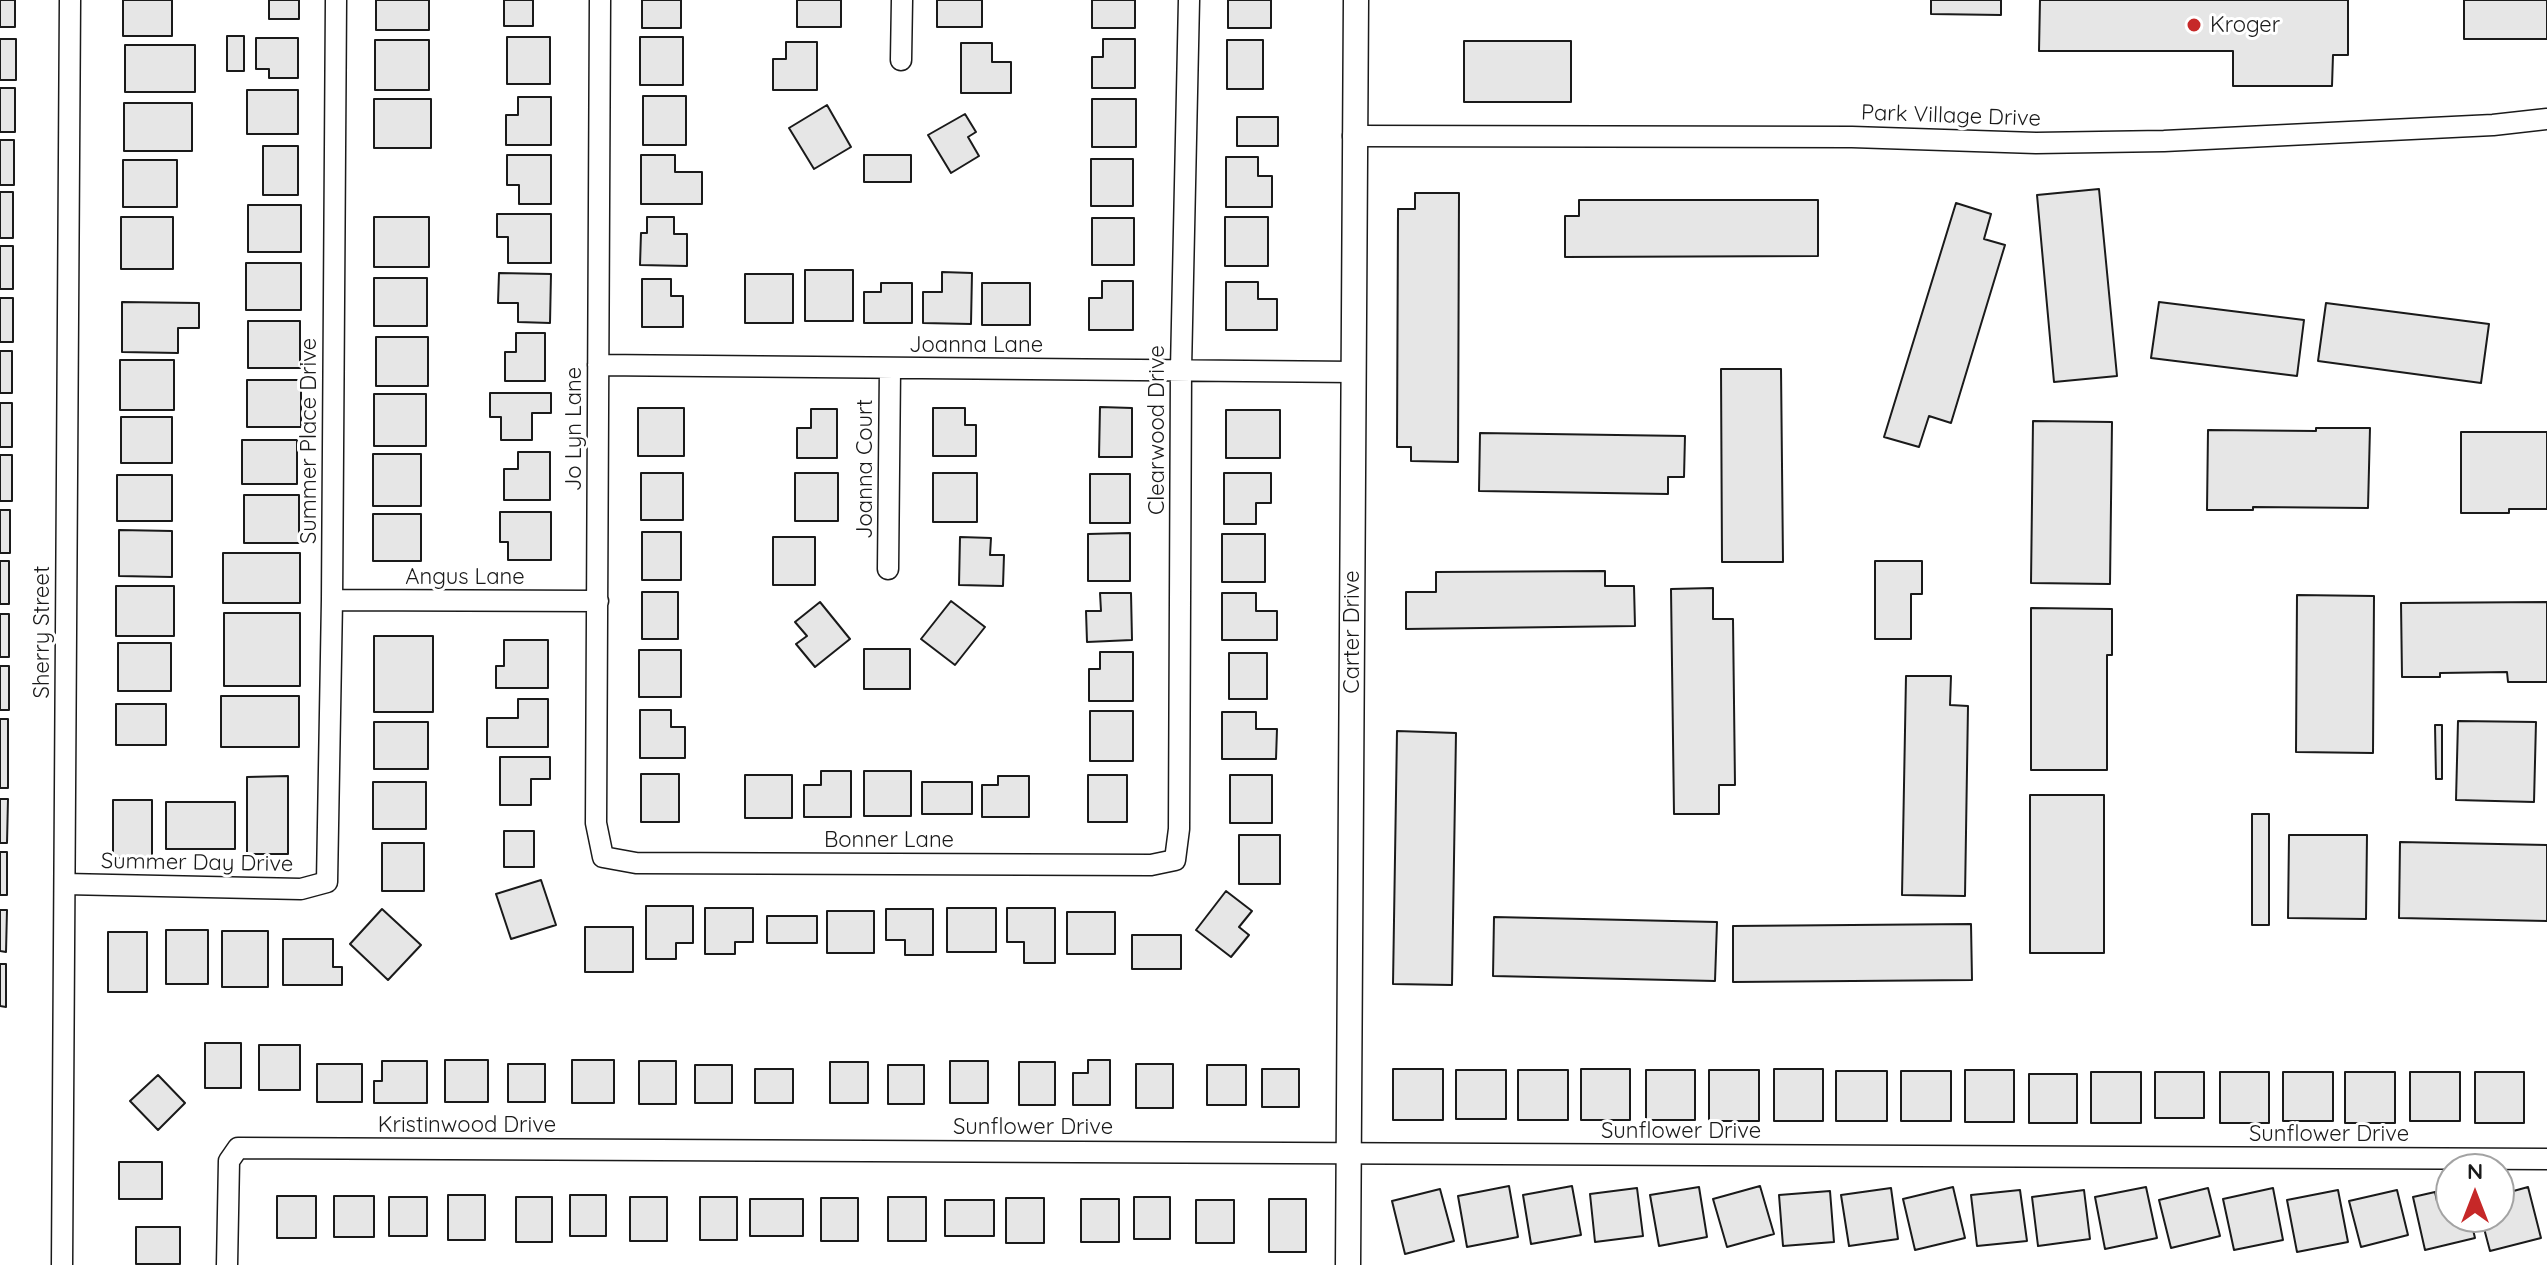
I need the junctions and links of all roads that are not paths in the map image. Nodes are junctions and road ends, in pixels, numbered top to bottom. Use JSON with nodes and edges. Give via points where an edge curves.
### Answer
{"nodes":[{"id":1,"x":70,"y":0,"type":"edge"},
{"id":2,"x":336,"y":0,"type":"edge"},
{"id":3,"x":600,"y":0,"type":"edge"},
{"id":4,"x":902,"y":0,"type":"edge"},
{"id":5,"x":1189,"y":0,"type":"edge"},
{"id":6,"x":1356,"y":0,"type":"edge"},
{"id":7,"x":901,"y":60,"type":"dead end"},
{"id":8,"x":2547,"y":119,"type":"edge"},
{"id":9,"x":1353,"y":136,"type":"junction"},
{"id":10,"x":598,"y":365,"type":"junction"},
{"id":11,"x":890,"y":369,"type":"junction"},
{"id":12,"x":1181,"y":369,"type":"junction"},
{"id":13,"x":1354,"y":372,"type":"junction"},
{"id":14,"x":888,"y":569,"type":"dead end"},
{"id":15,"x":332,"y":600,"type":"junction"},
{"id":16,"x":598,"y":601,"type":"junction"},
{"id":17,"x":603,"y":857,"type":"joint"},
{"id":18,"x":1175,"y":860,"type":"joint"},
{"id":19,"x":327,"y":882,"type":"joint"},
{"id":20,"x":65,"y":884,"type":"junction"},
{"id":21,"x":815,"y":1150,"type":"joint"},
{"id":22,"x":1350,"y":1153,"type":"junction"},
{"id":23,"x":2547,"y":1159,"type":"edge"},
{"id":24,"x":62,"y":1265,"type":"edge"},
{"id":25,"x":227,"y":1265,"type":"edge"},
{"id":26,"x":1348,"y":1265,"type":"edge"}],
"edges":[{"from":1,"to":20,"type":"street","name":"Sherry Street"},
{"from":2,"to":15,"type":"street","name":"Summer Place Drive"},
{"from":3,"to":10,"type":"street","name":"Jo Lyn Lane"},
{"from":4,"to":7,"type":"street"},
{"from":5,"to":12,"type":"street","name":"Clearwood Drive"},
{"from":6,"to":9,"type":"street","name":"Carter Drive"},
{"from":8,"to":9,"type":"street","name":"Park Village Drive","via":[[2068,143]]},
{"from":9,"to":13,"type":"street","name":"Carter Drive"},
{"from":10,"to":11,"type":"street","name":"Joanna Lane"},
{"from":10,"to":16,"type":"street","name":"Jo Lyn Lane"},
{"from":11,"to":12,"type":"street","name":"Joanna Lane"},
{"from":11,"to":14,"type":"street","name":"Joanna Court"},
{"from":12,"to":13,"type":"street","name":"Joanna Lane"},
{"from":12,"to":18,"type":"street","name":"Clearwood Drive"},
{"from":13,"to":22,"type":"street","name":"Carter Drive"},
{"from":15,"to":16,"type":"street","name":"Angus Lane"},
{"from":15,"to":19,"type":"street","name":"Summer Place Drive"},
{"from":16,"to":17,"type":"street","name":"Jo Lyn Lane","via":[[596,823]]},
{"from":17,"to":18,"type":"street","name":"Bonner Lane","via":[[652,863],[1151,865]]},
{"from":19,"to":20,"type":"street","name":"Summer Day Drive","via":[[301,889]]},
{"from":20,"to":24,"type":"street","name":"Sherry Street"},
{"from":21,"to":22,"type":"street","name":"Sunflower Drive"},
{"from":21,"to":25,"type":"street","name":"Kristinwood Drive","via":[[238,1148],[229,1161]]},
{"from":22,"to":23,"type":"street","name":"Sunflower Drive"},
{"from":22,"to":26,"type":"street","name":"Carter Drive"}]}
